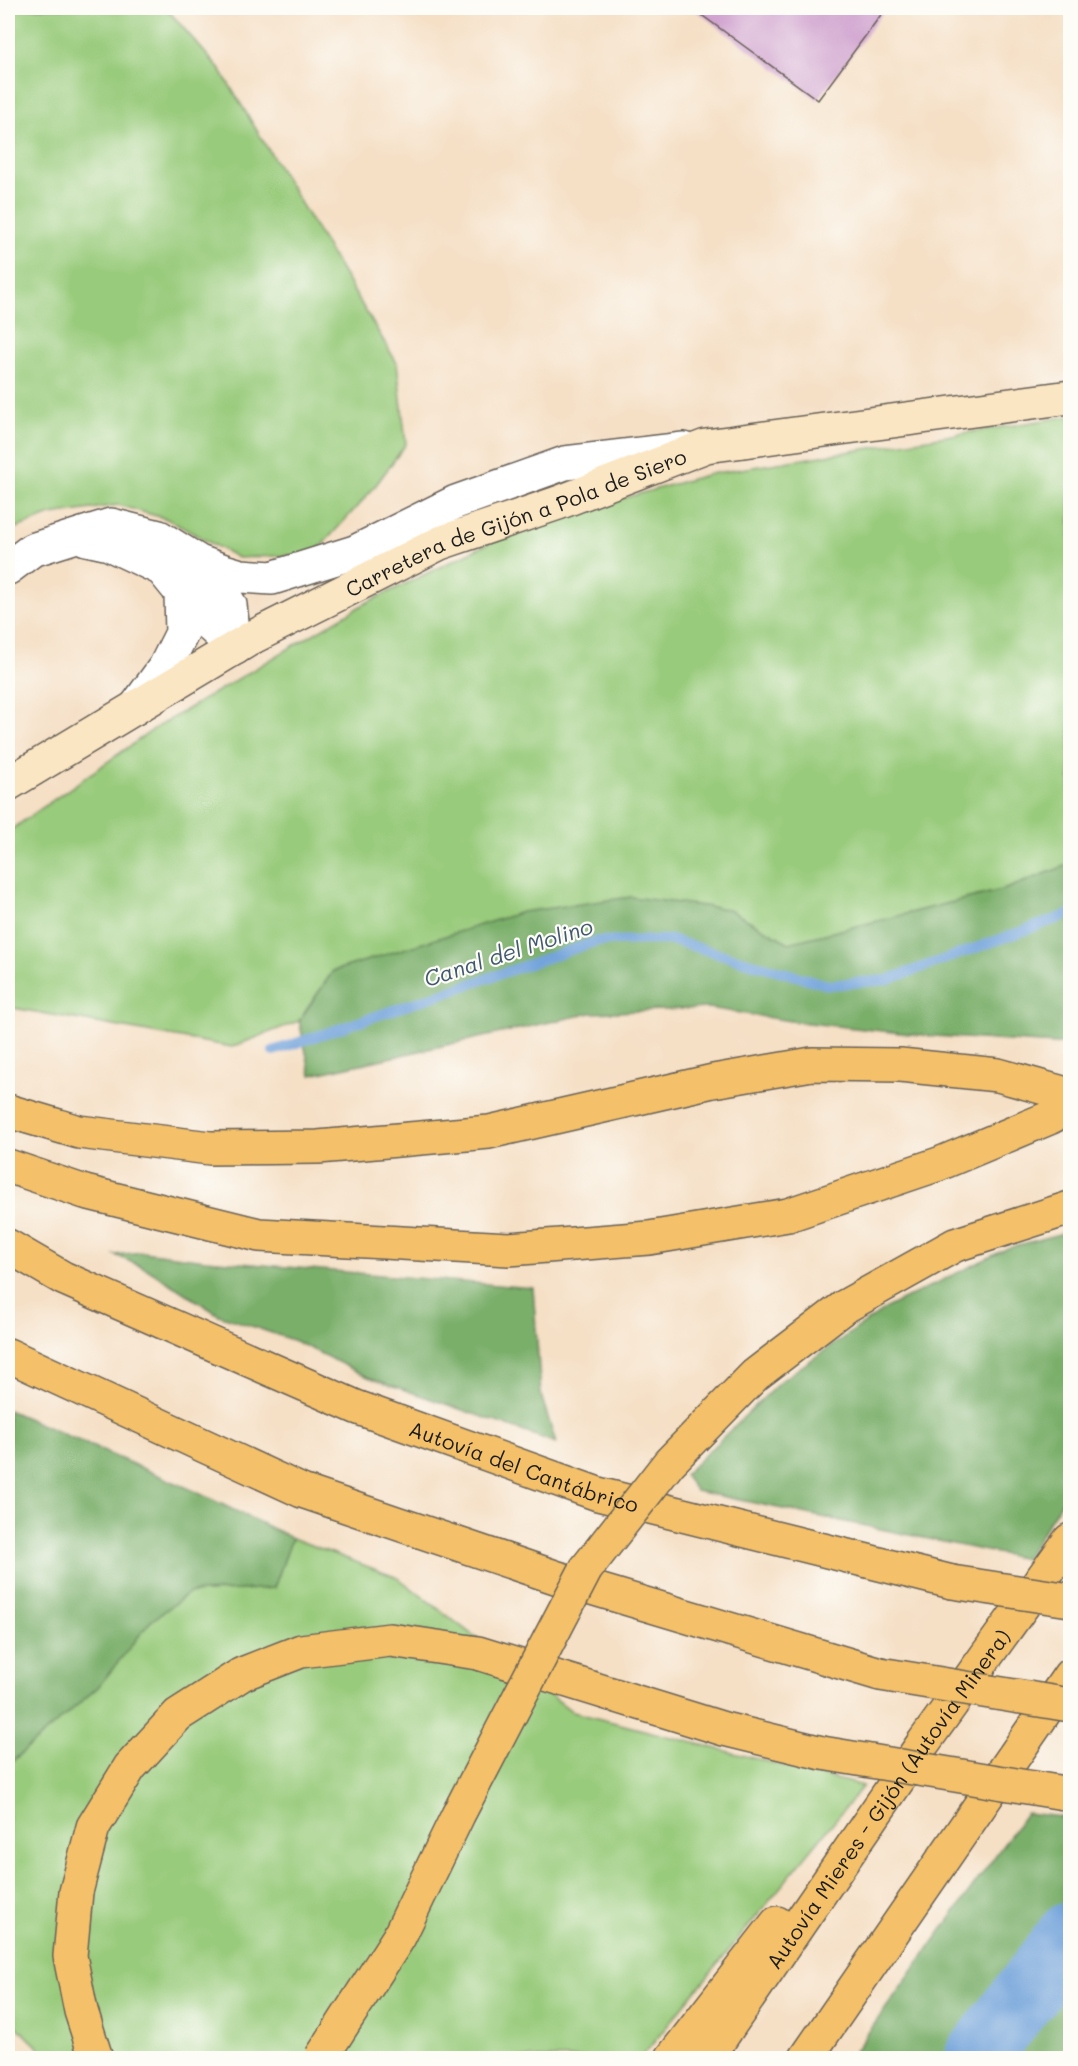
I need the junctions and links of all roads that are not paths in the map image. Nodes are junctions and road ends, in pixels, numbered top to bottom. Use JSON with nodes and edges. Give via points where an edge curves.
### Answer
{"nodes":[{"id":1,"x":1071,"y":397,"type":"edge"},
{"id":2,"x":706,"y":446,"type":"junction"},
{"id":3,"x":76,"y":536,"type":"junction"},
{"id":4,"x":199,"y":561,"type":"junction"},
{"id":5,"x":8,"y":568,"type":"edge"},
{"id":6,"x":181,"y":594,"type":"junction"},
{"id":7,"x":235,"y":648,"type":"junction"},
{"id":8,"x":135,"y":708,"type":"junction"},
{"id":9,"x":8,"y":784,"type":"edge"},
{"id":10,"x":1071,"y":1095,"type":"edge"},
{"id":11,"x":1071,"y":1107,"type":"edge"},
{"id":12,"x":8,"y":1111,"type":"edge"},
{"id":13,"x":8,"y":1166,"type":"edge"},
{"id":14,"x":1071,"y":1208,"type":"edge"},
{"id":15,"x":8,"y":1246,"type":"edge"},
{"id":16,"x":8,"y":1355,"type":"edge"},
{"id":17,"x":1071,"y":1540,"type":"edge"},
{"id":18,"x":1071,"y":1600,"type":"edge"},
{"id":19,"x":1071,"y":1676,"type":"edge"},
{"id":20,"x":1071,"y":1705,"type":"edge"},
{"id":21,"x":924,"y":1742,"type":"junction"},
{"id":22,"x":1071,"y":1794,"type":"edge"},
{"id":23,"x":96,"y":2058,"type":"edge"},
{"id":24,"x":321,"y":2058,"type":"edge"},
{"id":25,"x":672,"y":2058,"type":"edge"},
{"id":26,"x":707,"y":2058,"type":"edge"},
{"id":27,"x":806,"y":2058,"type":"edge"}],
"edges":[{"from":1,"to":2,"type":"street","name":"Carretera de Gijón a Pola de Siero"},
{"from":2,"to":4,"type":"street","via":[[566,463],[456,502],[355,552],[272,578],[241,576]]},
{"from":2,"to":7,"type":"street","name":"Carretera de Gijón a Pola de Siero","via":[[440,543]]},
{"from":3,"to":4,"type":"street","via":[[111,525],[159,537]]},
{"from":3,"to":5,"type":"street","via":[[32,550]]},
{"from":3,"to":6,"type":"street","via":[[109,544],[162,569]]},
{"from":4,"to":7,"type":"street","via":[[230,605]]},
{"from":6,"to":7,"type":"street"},
{"from":6,"to":8,"type":"street","via":[[182,633],[165,667]]},
{"from":7,"to":8,"type":"street","name":"Carretera de Gijón a Pola de Siero"},
{"from":8,"to":9,"type":"street","name":"Carretera de Gijón a Pola de Siero"},
{"from":10,"to":12,"type":"highway","via":[[998,1075],[900,1065],[812,1064],[712,1081],[489,1132],[318,1147],[210,1148],[79,1132]]},
{"from":11,"to":13,"type":"highway","via":[[939,1164],[788,1215],[649,1238],[509,1249],[259,1235],[85,1192]]},
{"from":14,"to":24,"type":"highway","bridge":true,"via":[[955,1245],[844,1307],[754,1375],[669,1464],[586,1569],[463,1804],[399,1937]]},
{"from":15,"to":18,"type":"highway","name":"Autovía del Cantábrico","bridge":true,"via":[[63,1278],[356,1407],[598,1494],[952,1582]]},
{"from":16,"to":20,"type":"highway","bridge":true,"via":[[302,1491],[558,1578],[880,1674]]},
{"from":17,"to":21,"type":"highway","name":"Autovía Mieres - Gijón (Autovía Minera)"},
{"from":19,"to":27,"type":"highway"},
{"from":21,"to":25,"type":"highway"},
{"from":21,"to":26,"type":"highway","name":"Autovía Mieres - Gijón (Autovía Minera)"},
{"from":22,"to":23,"type":"highway","bridge":true,"via":[[822,1753],[724,1729],[478,1653],[390,1640],[301,1651],[242,1674],[178,1715],[130,1767],[93,1827],[76,1892],[70,1956]]}]}
